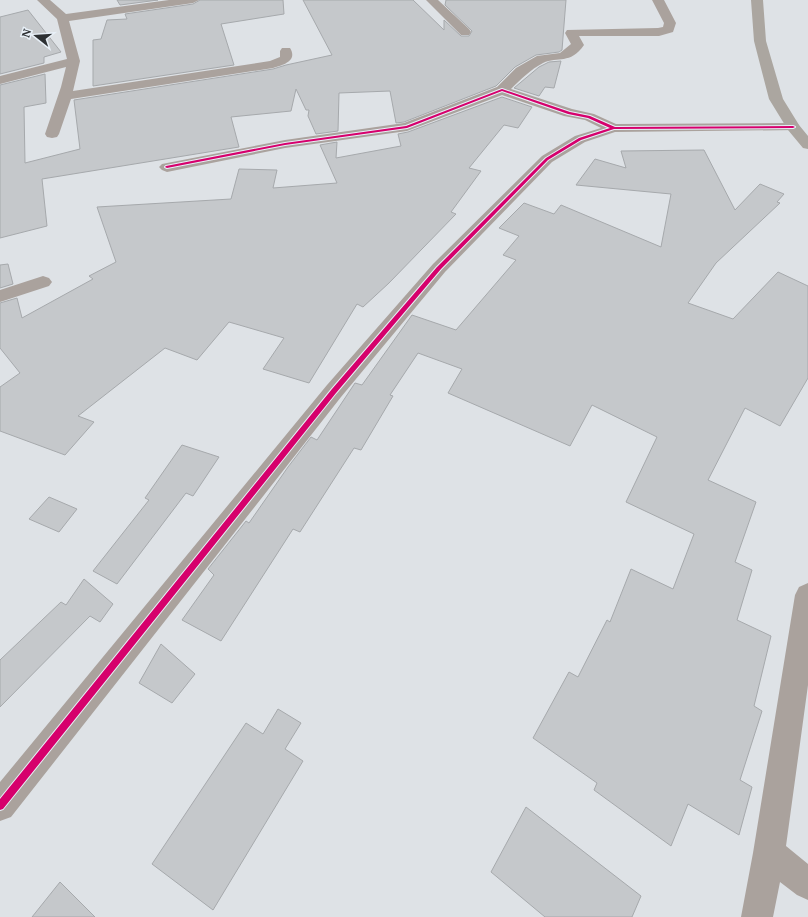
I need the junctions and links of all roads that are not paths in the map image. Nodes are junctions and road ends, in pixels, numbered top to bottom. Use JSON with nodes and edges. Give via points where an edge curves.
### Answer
{"nodes":[{"id":1,"x":43,"y":0,"type":"edge"},
{"id":2,"x":194,"y":0,"type":"edge"},
{"id":3,"x":432,"y":0,"type":"edge"},
{"id":4,"x":658,"y":0,"type":"edge"},
{"id":5,"x":757,"y":0,"type":"edge"},
{"id":6,"x":63,"y":18,"type":"junction"},
{"id":7,"x":465,"y":32,"type":"dead end"},
{"id":8,"x":286,"y":51,"type":"dead end"},
{"id":9,"x":74,"y":61,"type":"junction"},
{"id":10,"x":0,"y":80,"type":"edge"},
{"id":11,"x":502,"y":90,"type":"junction"},
{"id":12,"x":65,"y":96,"type":"junction"},
{"id":13,"x":614,"y":128,"type":"junction"},
{"id":14,"x":52,"y":134,"type":"dead end"},
{"id":15,"x":803,"y":139,"type":"edge"},
{"id":16,"x":167,"y":167,"type":"dead end"},
{"id":17,"x":43,"y":282,"type":"dead end"},
{"id":18,"x":0,"y":296,"type":"edge"},
{"id":19,"x":808,"y":594,"type":"edge"},
{"id":20,"x":0,"y":806,"type":"edge"},
{"id":21,"x":769,"y":853,"type":"junction"},
{"id":22,"x":808,"y":884,"type":"edge"},
{"id":23,"x":757,"y":917,"type":"edge"}],
"edges":[{"from":1,"to":6,"type":"street"},
{"from":2,"to":6,"type":"street"},
{"from":3,"to":7,"type":"street"},
{"from":4,"to":11,"type":"street","via":[[670,23],[669,29],[659,32],[571,33],[578,45],[564,56],[542,59],[521,71]]},
{"from":5,"to":15,"type":"main road","via":[[760,41],[776,99]]},
{"from":6,"to":9,"type":"street"},
{"from":8,"to":12,"type":"street","via":[[286,59],[273,64]]},
{"from":9,"to":10,"type":"street"},
{"from":9,"to":12,"type":"street"},
{"from":11,"to":13,"type":"street","via":[[569,113],[589,117]]},
{"from":11,"to":16,"type":"street","via":[[407,127],[285,144]]},
{"from":12,"to":14,"type":"street"},
{"from":13,"to":15,"type":"street"},
{"from":13,"to":20,"type":"street","via":[[580,139],[547,158],[439,268],[334,391]]},
{"from":17,"to":18,"type":"street"},
{"from":19,"to":21,"type":"street"},
{"from":21,"to":22,"type":"street"},
{"from":21,"to":23,"type":"street"}]}
